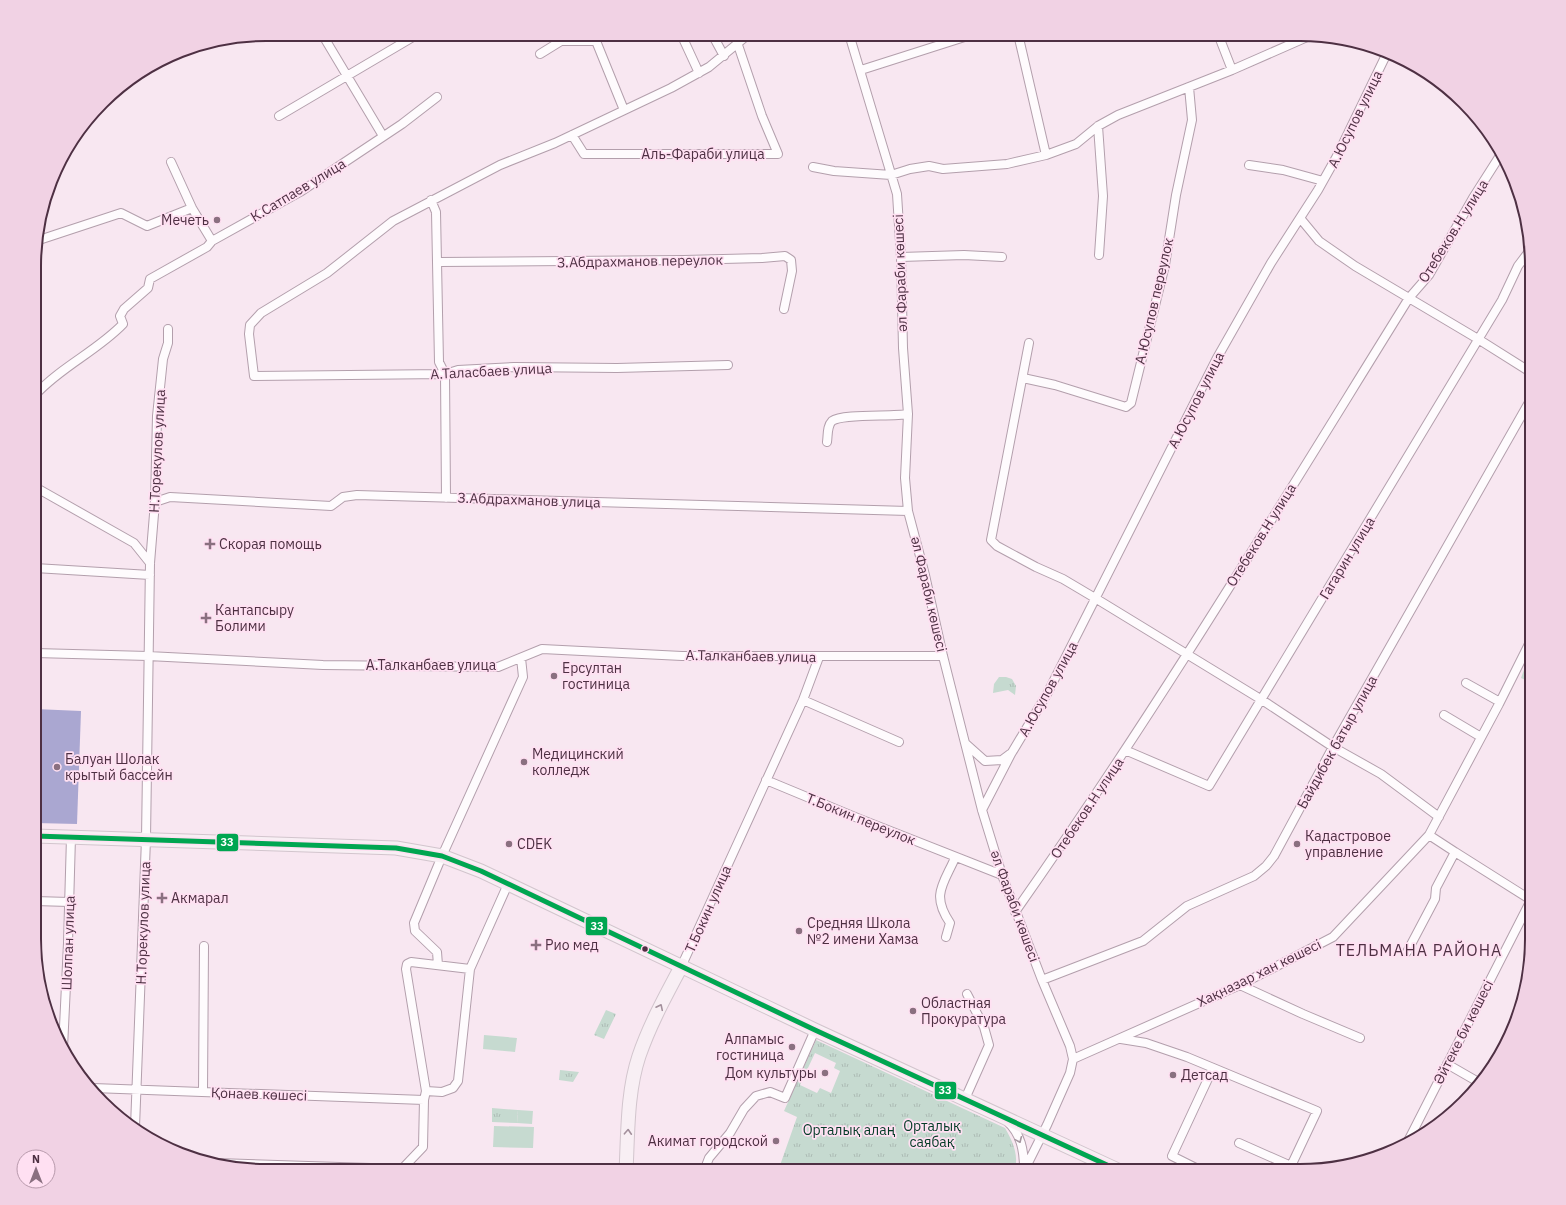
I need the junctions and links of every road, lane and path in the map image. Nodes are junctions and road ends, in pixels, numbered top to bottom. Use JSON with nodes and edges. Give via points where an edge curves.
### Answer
{"nodes":[{"id":1,"x":326,"y":41,"type":"edge"},
{"id":2,"x":406,"y":41,"type":"edge"},
{"id":3,"x":684,"y":41,"type":"edge"},
{"id":4,"x":716,"y":41,"type":"edge"},
{"id":5,"x":742,"y":41,"type":"edge"},
{"id":6,"x":852,"y":41,"type":"edge"},
{"id":7,"x":952,"y":41,"type":"edge"},
{"id":8,"x":1020,"y":41,"type":"edge"},
{"id":9,"x":1221,"y":41,"type":"edge"},
{"id":10,"x":1298,"y":41,"type":"edge"},
{"id":11,"x":738,"y":45,"type":"junction"},
{"id":12,"x":540,"y":54,"type":"dead end"},
{"id":13,"x":724,"y":56,"type":"junction"},
{"id":14,"x":1385,"y":58,"type":"edge"},
{"id":15,"x":861,"y":70,"type":"junction"},
{"id":16,"x":1232,"y":70,"type":"junction"},
{"id":17,"x":699,"y":73,"type":"junction"},
{"id":18,"x":348,"y":76,"type":"junction"},
{"id":19,"x":1189,"y":87,"type":"junction"},
{"id":20,"x":437,"y":97,"type":"dead end"},
{"id":21,"x":624,"y":110,"type":"junction"},
{"id":22,"x":279,"y":116,"type":"dead end"},
{"id":23,"x":1098,"y":126,"type":"junction"},
{"id":24,"x":572,"y":135,"type":"junction"},
{"id":25,"x":384,"y":136,"type":"junction"},
{"id":26,"x":1046,"y":155,"type":"junction"},
{"id":27,"x":1498,"y":159,"type":"edge"},
{"id":28,"x":171,"y":162,"type":"dead end"},
{"id":29,"x":1249,"y":165,"type":"dead end"},
{"id":30,"x":813,"y":167,"type":"dead end"},
{"id":31,"x":891,"y":175,"type":"junction"},
{"id":32,"x":1324,"y":181,"type":"junction"},
{"id":33,"x":431,"y":200,"type":"junction"},
{"id":34,"x":192,"y":208,"type":"junction"},
{"id":35,"x":1300,"y":218,"type":"junction"},
{"id":36,"x":43,"y":239,"type":"edge"},
{"id":37,"x":212,"y":241,"type":"junction"},
{"id":38,"x":1099,"y":254,"type":"dead end"},
{"id":39,"x":901,"y":257,"type":"junction"},
{"id":40,"x":1002,"y":257,"type":"dead end"},
{"id":41,"x":1525,"y":257,"type":"edge"},
{"id":42,"x":439,"y":262,"type":"junction"},
{"id":43,"x":1409,"y":298,"type":"junction"},
{"id":44,"x":784,"y":309,"type":"dead end"},
{"id":45,"x":168,"y":329,"type":"dead end"},
{"id":46,"x":1478,"y":338,"type":"junction"},
{"id":47,"x":1029,"y":343,"type":"dead end"},
{"id":48,"x":728,"y":364,"type":"dead end"},
{"id":49,"x":1525,"y":368,"type":"edge"},
{"id":50,"x":445,"y":374,"type":"junction"},
{"id":51,"x":1023,"y":378,"type":"junction"},
{"id":52,"x":41,"y":390,"type":"edge"},
{"id":53,"x":1525,"y":409,"type":"edge"},
{"id":54,"x":908,"y":414,"type":"junction"},
{"id":55,"x":827,"y":442,"type":"dead end"},
{"id":56,"x":41,"y":490,"type":"edge"},
{"id":57,"x":446,"y":498,"type":"junction"},
{"id":58,"x":155,"y":502,"type":"junction"},
{"id":59,"x":908,"y":511,"type":"junction"},
{"id":60,"x":150,"y":563,"type":"junction"},
{"id":61,"x":41,"y":568,"type":"edge"},
{"id":62,"x":150,"y":575,"type":"junction"},
{"id":63,"x":1096,"y":598,"type":"junction"},
{"id":64,"x":1525,"y":652,"type":"edge"},
{"id":65,"x":41,"y":653,"type":"edge"},
{"id":66,"x":1186,"y":655,"type":"junction"},
{"id":67,"x":148,"y":656,"type":"junction"},
{"id":68,"x":943,"y":656,"type":"junction"},
{"id":69,"x":819,"y":657,"type":"junction"},
{"id":70,"x":521,"y":658,"type":"junction"},
{"id":71,"x":1466,"y":683,"type":"dead end"},
{"id":72,"x":803,"y":700,"type":"junction"},
{"id":73,"x":1262,"y":700,"type":"junction"},
{"id":74,"x":1500,"y":702,"type":"junction"},
{"id":75,"x":1444,"y":715,"type":"dead end"},
{"id":76,"x":1481,"y":737,"type":"junction"},
{"id":77,"x":899,"y":742,"type":"dead end"},
{"id":78,"x":966,"y":744,"type":"junction"},
{"id":79,"x":1333,"y":747,"type":"junction"},
{"id":80,"x":1125,"y":750,"type":"junction"},
{"id":81,"x":1011,"y":754,"type":"junction"},
{"id":82,"x":766,"y":780,"type":"junction"},
{"id":83,"x":982,"y":810,"type":"junction"},
{"id":84,"x":1438,"y":817,"type":"junction"},
{"id":85,"x":1429,"y":835,"type":"junction"},
{"id":86,"x":41,"y":836,"type":"edge"},
{"id":87,"x":71,"y":837,"type":"junction"},
{"id":88,"x":146,"y":839,"type":"junction"},
{"id":89,"x":1455,"y":852,"type":"junction"},
{"id":90,"x":442,"y":856,"type":"junction"},
{"id":91,"x":955,"y":858,"type":"junction"},
{"id":92,"x":1002,"y":875,"type":"junction"},
{"id":93,"x":508,"y":884,"type":"junction"},
{"id":94,"x":1525,"y":895,"type":"edge"},
{"id":95,"x":41,"y":901,"type":"edge"},
{"id":96,"x":69,"y":902,"type":"junction"},
{"id":97,"x":1525,"y":911,"type":"edge"},
{"id":98,"x":1016,"y":912,"type":"junction"},
{"id":99,"x":946,"y":937,"type":"dead end"},
{"id":100,"x":204,"y":946,"type":"dead end"},
{"id":101,"x":1407,"y":952,"type":"dead end"},
{"id":102,"x":438,"y":965,"type":"junction"},
{"id":103,"x":682,"y":966,"type":"junction"},
{"id":104,"x":470,"y":969,"type":"junction"},
{"id":105,"x":1042,"y":980,"type":"junction"},
{"id":106,"x":1240,"y":985,"type":"junction"},
{"id":107,"x":967,"y":994,"type":"dead end"},
{"id":108,"x":815,"y":1030,"type":"junction"},
{"id":109,"x":63,"y":1038,"type":"edge"},
{"id":110,"x":1360,"y":1038,"type":"dead end"},
{"id":111,"x":1121,"y":1039,"type":"junction"},
{"id":112,"x":1073,"y":1059,"type":"junction"},
{"id":113,"x":1447,"y":1064,"type":"junction"},
{"id":114,"x":1213,"y":1068,"type":"junction"},
{"id":115,"x":1475,"y":1080,"type":"edge"},
{"id":116,"x":98,"y":1088,"type":"edge"},
{"id":117,"x":136,"y":1090,"type":"junction"},
{"id":118,"x":426,"y":1090,"type":"junction"},
{"id":119,"x":203,"y":1092,"type":"junction"},
{"id":120,"x":424,"y":1100,"type":"junction"},
{"id":121,"x":966,"y":1100,"type":"junction"},
{"id":122,"x":1001,"y":1115,"type":"junction"},
{"id":123,"x":135,"y":1122,"type":"edge"},
{"id":124,"x":1042,"y":1135,"type":"junction"},
{"id":125,"x":1411,"y":1135,"type":"edge"},
{"id":126,"x":1239,"y":1143,"type":"dead end"},
{"id":127,"x":407,"y":1164,"type":"edge"},
{"id":128,"x":626,"y":1164,"type":"edge"},
{"id":129,"x":707,"y":1164,"type":"edge"},
{"id":130,"x":1024,"y":1164,"type":"edge"},
{"id":131,"x":1028,"y":1164,"type":"edge"},
{"id":132,"x":1105,"y":1164,"type":"edge"},
{"id":133,"x":1188,"y":1164,"type":"edge"},
{"id":134,"x":1280,"y":1164,"type":"edge"},
{"id":135,"x":1292,"y":1164,"type":"edge"}],
"edges":[{"from":1,"to":18,"type":"street"},
{"from":2,"to":18,"type":"street"},
{"from":3,"to":17,"type":"street"},
{"from":4,"to":13,"type":"street"},
{"from":5,"to":11,"type":"street"},
{"from":6,"to":15,"type":"street","name":"әл Фараби көшесі"},
{"from":7,"to":15,"type":"street"},
{"from":8,"to":26,"type":"street"},
{"from":9,"to":16,"type":"street"},
{"from":10,"to":16,"type":"street"},
{"from":11,"to":13,"type":"street"},
{"from":11,"to":24,"type":"street","name":"Аль-Фараби улица","via":[[778,154],[584,154]]},
{"from":12,"to":21,"type":"street","via":[[561,41],[596,41]]},
{"from":13,"to":17,"type":"street"},
{"from":14,"to":32,"type":"street","name":"А.Юсупов улица"},
{"from":15,"to":31,"type":"street","name":"әл Фараби көшесі"},
{"from":16,"to":19,"type":"street"},
{"from":17,"to":21,"type":"street"},
{"from":18,"to":22,"type":"street"},
{"from":18,"to":25,"type":"street"},
{"from":19,"to":23,"type":"street"},
{"from":19,"to":51,"type":"street","name":"А.Юсупов переулок","via":[[1192,120],[1176,195],[1165,265],[1131,403],[1126,407]]},
{"from":20,"to":25,"type":"street","name":"К.Сатпаев улица"},
{"from":21,"to":24,"type":"street"},
{"from":23,"to":26,"type":"street","via":[[1076,144]]},
{"from":23,"to":38,"type":"street","via":[[1103,196]]},
{"from":24,"to":33,"type":"street","via":[[500,165]]},
{"from":25,"to":37,"type":"street","name":"К.Сатпаев улица","via":[[300,192]]},
{"from":26,"to":31,"type":"street","via":[[1007,164],[943,169],[929,166]]},
{"from":27,"to":43,"type":"street","name":"Отебеков.Н улица","via":[[1429,275]]},
{"from":28,"to":34,"type":"street"},
{"from":29,"to":32,"type":"street","via":[[1283,170]]},
{"from":30,"to":31,"type":"street","via":[[834,172]]},
{"from":31,"to":39,"type":"street","name":"әл Фараби көшесі","via":[[897,194]]},
{"from":32,"to":35,"type":"street","name":"А.Юсупов улица"},
{"from":33,"to":42,"type":"street","via":[[436,212]]},
{"from":33,"to":50,"type":"street","name":"А.Таласбаев улица","via":[[393,221],[327,273],[261,313],[250,325],[250,330],[254,376]]},
{"from":34,"to":36,"type":"street","via":[[147,226],[121,214]]},
{"from":34,"to":37,"type":"street"},
{"from":35,"to":43,"type":"street","via":[[1319,241]]},
{"from":35,"to":63,"type":"street","name":"А.Юсупов улица","via":[[1270,263],[1217,358]]},
{"from":37,"to":52,"type":"street","name":"К.Сатпаев улица","via":[[207,247],[150,278],[148,288],[124,309],[120,316],[123,324]]},
{"from":39,"to":40,"type":"street"},
{"from":39,"to":54,"type":"street","name":"әл Фараби көшесі","via":[[903,348]]},
{"from":41,"to":46,"type":"street","name":"Гагарин улица"},
{"from":42,"to":44,"type":"street","name":"З.Абдрахманов переулок","via":[[684,260],[785,256],[791,260],[792,271]]},
{"from":42,"to":50,"type":"street","via":[[440,362]]},
{"from":43,"to":46,"type":"street"},
{"from":43,"to":66,"type":"street","name":"Отебеков.Н улица"},
{"from":45,"to":58,"type":"street","name":"Н.Торекулов улица","via":[[157,416]]},
{"from":46,"to":49,"type":"street"},
{"from":46,"to":73,"type":"street","name":"Гагарин улица"},
{"from":47,"to":51,"type":"street"},
{"from":48,"to":50,"type":"street","name":"А.Таласбаев улица","via":[[616,368],[514,367],[458,370]]},
{"from":50,"to":57,"type":"street"},
{"from":51,"to":63,"type":"street","via":[[991,540],[997,546]]},
{"from":53,"to":79,"type":"street","name":"Байдибек батыр улица"},
{"from":54,"to":55,"type":"street","via":[[846,417],[834,420],[829,426]]},
{"from":54,"to":59,"type":"street","name":"әл Фараби көшесі","via":[[905,478]]},
{"from":56,"to":60,"type":"street","via":[[134,543]]},
{"from":57,"to":58,"type":"street","name":"З.Абдрахманов улица","via":[[357,495],[343,497],[331,506],[170,497]]},
{"from":57,"to":59,"type":"street","name":"З.Абдрахманов улица"},
{"from":58,"to":60,"type":"street","name":"Н.Торекулов улица"},
{"from":59,"to":68,"type":"street","name":"әл Фараби көшесі"},
{"from":60,"to":62,"type":"street","name":"Н.Торекулов улица"},
{"from":61,"to":62,"type":"street"},
{"from":62,"to":67,"type":"street","name":"Н.Торекулов улица"},
{"from":63,"to":66,"type":"street"},
{"from":63,"to":81,"type":"street","name":"А.Юсупов улица","via":[[1047,694]]},
{"from":64,"to":74,"type":"street","name":"Хақназар хан көшесі"},
{"from":65,"to":67,"type":"street","name":"А.Талканбаев улица"},
{"from":66,"to":73,"type":"street"},
{"from":66,"to":80,"type":"street","name":"Отебеков.Н улица"},
{"from":67,"to":70,"type":"street","name":"А.Талканбаев улица","via":[[324,665],[498,667]]},
{"from":67,"to":88,"type":"street","name":"Н.Торекулов улица"},
{"from":68,"to":69,"type":"street","name":"А.Талканбаев улица"},
{"from":68,"to":78,"type":"street","name":"әл Фараби көшесі"},
{"from":69,"to":70,"type":"street","name":"А.Талканбаев улица","via":[[682,656],[542,649]]},
{"from":69,"to":72,"type":"street","name":"Т.Бокин улица"},
{"from":70,"to":90,"type":"street","via":[[523,677]]},
{"from":71,"to":74,"type":"street"},
{"from":72,"to":77,"type":"street"},
{"from":72,"to":82,"type":"street","name":"Т.Бокин улица"},
{"from":73,"to":79,"type":"street"},
{"from":73,"to":80,"type":"street","name":"Гагарин улица","via":[[1209,786]]},
{"from":74,"to":76,"type":"street","name":"Хақназар хан көшесі"},
{"from":75,"to":76,"type":"street"},
{"from":76,"to":84,"type":"street","name":"Хақназар хан көшесі"},
{"from":78,"to":81,"type":"street","via":[[985,761],[1002,760]]},
{"from":78,"to":83,"type":"street","name":"әл Фараби көшесі"},
{"from":79,"to":84,"type":"street","via":[[1381,774]]},
{"from":79,"to":105,"type":"street","name":"Байдибек батыр улица","via":[[1274,856],[1254,876],[1187,906],[1143,941]]},
{"from":80,"to":98,"type":"street","name":"Отебеков.Н улица"},
{"from":81,"to":83,"type":"street","name":"А.Юсупов улица"},
{"from":82,"to":91,"type":"street","name":"Т.Бокин переулок"},
{"from":82,"to":103,"type":"street","name":"Т.Бокин улица"},
{"from":83,"to":92,"type":"street","name":"әл Фараби көшесі"},
{"from":84,"to":85,"type":"street","name":"Хақназар хан көшесі"},
{"from":85,"to":89,"type":"street"},
{"from":85,"to":106,"type":"street","name":"Хақназар хан көшесі","via":[[1333,937]]},
{"from":86,"to":87,"type":"main road"},
{"from":87,"to":88,"type":"main road"},
{"from":87,"to":96,"type":"street","name":"Шолпан улица"},
{"from":88,"to":90,"type":"main road","via":[[396,848]]},
{"from":88,"to":117,"type":"street","name":"Н.Торекулов улица"},
{"from":89,"to":94,"type":"street"},
{"from":89,"to":101,"type":"street","via":[[1436,888],[1435,899]]},
{"from":90,"to":93,"type":"main road"},
{"from":90,"to":102,"type":"street","via":[[414,923],[414,929],[437,952]]},
{"from":91,"to":92,"type":"street"},
{"from":91,"to":99,"type":"street","via":[[939,892],[941,910],[950,923]]},
{"from":92,"to":98,"type":"street","name":"әл Фараби көшесі"},
{"from":93,"to":103,"type":"main road"},
{"from":93,"to":104,"type":"street"},
{"from":95,"to":96,"type":"street"},
{"from":96,"to":109,"type":"street","name":"Шолпан улица"},
{"from":97,"to":113,"type":"street","name":"Әйтеке би көшесі"},
{"from":98,"to":105,"type":"street","name":"әл Фараби көшесі"},
{"from":100,"to":119,"type":"street"},
{"from":102,"to":104,"type":"street"},
{"from":102,"to":118,"type":"street","via":[[411,962],[407,964],[406,969]]},
{"from":103,"to":108,"type":"main road"},
{"from":128,"to":103,"type":"main road","name":"Т.Бокин улица","one_way":true,"via":[[630,1103],[639,1056],[659,1007]]},
{"from":104,"to":118,"type":"street","via":[[458,1081],[453,1088],[442,1092]]},
{"from":105,"to":112,"type":"street","name":"әл Фараби көшесі"},
{"from":106,"to":110,"type":"street"},
{"from":106,"to":111,"type":"street","name":"Хақназар хан көшесі"},
{"from":107,"to":121,"type":"street","via":[[984,1027],[989,1045]]},
{"from":108,"to":121,"type":"main road"},
{"from":108,"to":129,"type":"street","via":[[785,1098],[770,1092],[756,1096],[744,1109]]},
{"from":111,"to":112,"type":"street","name":"Хақназар хан көшесі"},
{"from":111,"to":114,"type":"street","via":[[1160,1048]]},
{"from":112,"to":124,"type":"street","via":[[1070,1073]]},
{"from":113,"to":115,"type":"street"},
{"from":113,"to":125,"type":"street","name":"Әйтеке би көшесі"},
{"from":114,"to":133,"type":"street","via":[[1172,1156]]},
{"from":114,"to":135,"type":"street","via":[[1317,1111]]},
{"from":116,"to":117,"type":"street","name":"Қонаев көшесі"},
{"from":117,"to":119,"type":"street","name":"Қонаев көшесі"},
{"from":117,"to":123,"type":"street","name":"Н.Торекулов улица"},
{"from":118,"to":120,"type":"street"},
{"from":119,"to":120,"type":"street","name":"Қонаев көшесі"},
{"from":120,"to":127,"type":"street","via":[[423,1147]]},
{"from":121,"to":122,"type":"main road"},
{"from":122,"to":124,"type":"main road"},
{"from":122,"to":130,"type":"street","one_way":true,"via":[[1020,1139]]},
{"from":124,"to":131,"type":"street"},
{"from":124,"to":132,"type":"main road"},
{"from":126,"to":134,"type":"street"}]}
